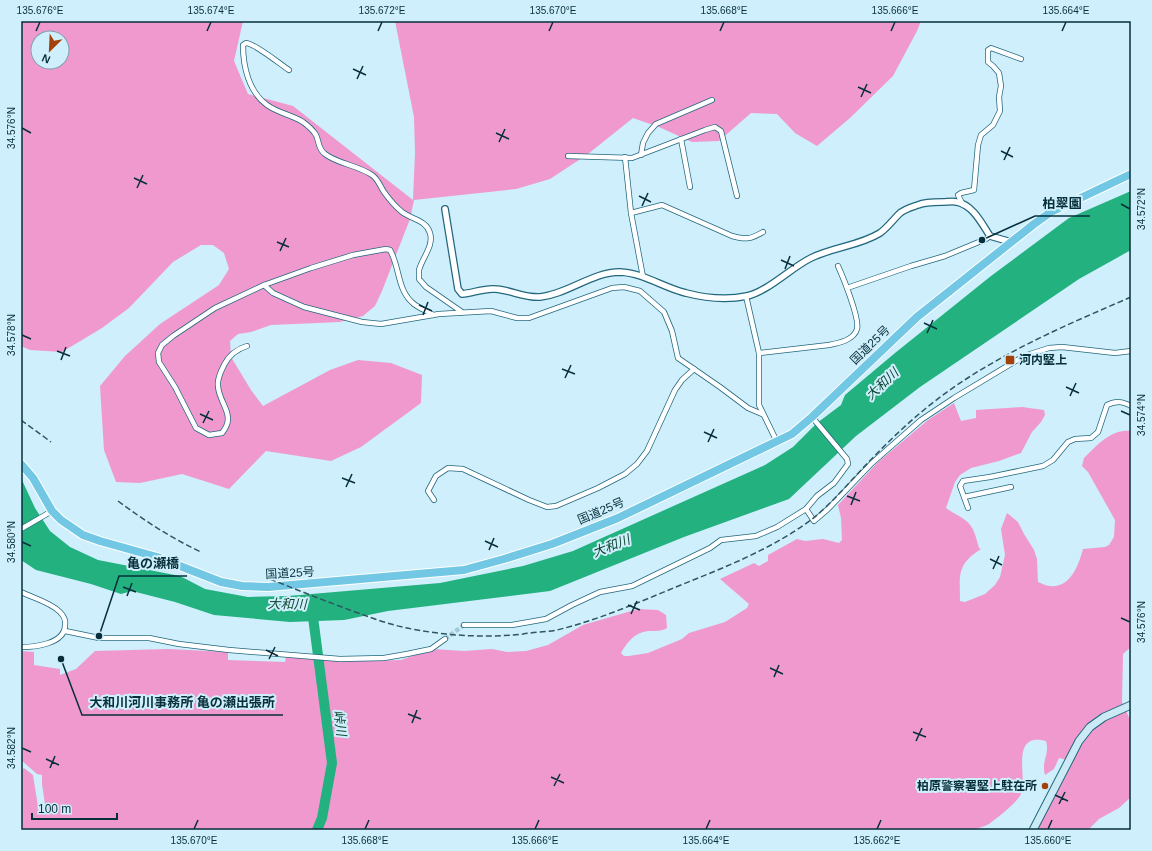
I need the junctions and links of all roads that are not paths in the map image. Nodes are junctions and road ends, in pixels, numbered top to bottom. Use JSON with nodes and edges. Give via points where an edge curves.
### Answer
{"nodes":[{"id":1,"x":1021,"y":58,"type":"dead end"},
{"id":2,"x":289,"y":70,"type":"dead end"},
{"id":3,"x":712,"y":100,"type":"dead end"},
{"id":4,"x":681,"y":139,"type":"junction"},
{"id":5,"x":641,"y":155,"type":"junction"},
{"id":6,"x":568,"y":156,"type":"dead end"},
{"id":7,"x":625,"y":157,"type":"junction"},
{"id":8,"x":1131,"y":174,"type":"edge"},
{"id":9,"x":690,"y":187,"type":"dead end"},
{"id":10,"x":737,"y":196,"type":"dead end"},
{"id":11,"x":963,"y":205,"type":"junction"},
{"id":12,"x":445,"y":209,"type":"dead end"},
{"id":13,"x":631,"y":213,"type":"junction"},
{"id":14,"x":763,"y":232,"type":"dead end"},
{"id":15,"x":990,"y":236,"type":"junction"},
{"id":16,"x":1011,"y":242,"type":"junction"},
{"id":17,"x":838,"y":266,"type":"dead end"},
{"id":18,"x":643,"y":277,"type":"junction"},
{"id":19,"x":264,"y":285,"type":"junction"},
{"id":20,"x":847,"y":288,"type":"junction"},
{"id":21,"x":746,"y":296,"type":"junction"},
{"id":22,"x":462,"y":312,"type":"junction"},
{"id":23,"x":433,"y":315,"type":"junction"},
{"id":24,"x":247,"y":346,"type":"dead end"},
{"id":25,"x":1131,"y":351,"type":"edge"},
{"id":26,"x":759,"y":353,"type":"junction"},
{"id":27,"x":694,"y":369,"type":"junction"},
{"id":28,"x":1131,"y":406,"type":"edge"},
{"id":29,"x":762,"y":414,"type":"junction"},
{"id":30,"x":812,"y":417,"type":"junction"},
{"id":31,"x":777,"y":442,"type":"junction"},
{"id":32,"x":21,"y":464,"type":"edge"},
{"id":33,"x":1011,"y":487,"type":"dead end"},
{"id":34,"x":964,"y":497,"type":"junction"},
{"id":35,"x":434,"y":500,"type":"dead end"},
{"id":36,"x":968,"y":508,"type":"dead end"},
{"id":37,"x":806,"y":509,"type":"junction"},
{"id":38,"x":50,"y":512,"type":"junction"},
{"id":39,"x":21,"y":529,"type":"edge"},
{"id":40,"x":21,"y":592,"type":"edge"},
{"id":41,"x":464,"y":625,"type":"tunnel mouth"},
{"id":42,"x":65,"y":631,"type":"junction"},
{"id":43,"x":445,"y":639,"type":"tunnel mouth"},
{"id":44,"x":21,"y":646,"type":"edge"},
{"id":45,"x":1131,"y":705,"type":"edge"},
{"id":46,"x":1033,"y":830,"type":"edge"}],
"edges":[{"from":1,"to":11,"type":"street","via":[[991,48],[988,50],[988,62],[999,73],[1002,86],[999,97],[1000,111],[993,125],[981,135],[974,190],[958,195]]},
{"from":2,"to":22,"type":"street","via":[[254,45],[246,42],[243,45],[247,74],[259,98],[303,122],[316,135],[323,152],[372,175],[390,200],[403,212],[426,224],[431,241],[419,270],[419,280]]},
{"from":3,"to":5,"type":"street","via":[[656,124],[643,143]]},
{"from":4,"to":5,"type":"street"},
{"from":4,"to":9,"type":"street"},
{"from":4,"to":10,"type":"street","via":[[715,127],[720,131]]},
{"from":5,"to":7,"type":"street"},
{"from":6,"to":7,"type":"street"},
{"from":7,"to":13,"type":"street"},
{"from":8,"to":16,"type":"highway","name":"国道25号","via":[[1051,212]]},
{"from":11,"to":15,"type":"street","via":[[980,220]]},
{"from":11,"to":21,"type":"street","via":[[958,202],[934,202],[907,209],[879,233],[813,257],[773,283]]},
{"from":12,"to":18,"type":"street","via":[[458,289],[462,294],[494,289],[527,297],[539,297],[557,294],[608,274],[620,272]]},
{"from":13,"to":14,"type":"street","via":[[662,205],[743,239]]},
{"from":13,"to":18,"type":"street"},
{"from":15,"to":16,"type":"street"},
{"from":15,"to":20,"type":"street","via":[[945,256]]},
{"from":16,"to":30,"type":"highway","name":"国道25号","via":[[917,317]]},
{"from":17,"to":20,"type":"street"},
{"from":18,"to":21,"type":"street","via":[[685,293],[710,297]]},
{"from":19,"to":23,"type":"street","via":[[273,293],[304,307],[362,322],[381,324]]},
{"from":19,"to":23,"type":"street","via":[[353,255],[375,250],[390,250],[405,293],[415,305]]},
{"from":19,"to":24,"type":"street","via":[[216,308],[173,336],[162,345],[158,353],[159,362],[196,428],[209,435],[222,433],[228,421],[218,387],[218,378],[227,359],[240,348]]},
{"from":20,"to":26,"type":"street","via":[[857,323],[857,329],[852,336],[829,345]]},
{"from":21,"to":26,"type":"street"},
{"from":22,"to":23,"type":"street"},
{"from":22,"to":27,"type":"street","via":[[491,311],[517,318],[528,318],[612,288],[624,287],[640,291],[664,312],[672,331],[678,358]]},
{"from":25,"to":37,"type":"street","via":[[1115,353],[1062,347],[1024,356],[921,420],[872,463],[814,521]]},
{"from":26,"to":29,"type":"street","via":[[759,405]]},
{"from":27,"to":29,"type":"street","via":[[751,410]]},
{"from":27,"to":35,"type":"street","via":[[675,390],[647,451],[640,460],[625,474],[598,488],[556,506],[547,507],[463,469],[448,468],[436,476],[428,491]]},
{"from":28,"to":34,"type":"street","via":[[1115,401],[1107,405],[1098,432],[1091,438],[1068,442],[1053,460],[1042,466],[963,481],[960,486]]},
{"from":29,"to":31,"type":"street"},
{"from":30,"to":31,"type":"highway","name":"国道25号","via":[[792,434]]},
{"from":30,"to":37,"type":"street","via":[[848,464],[834,482]]},
{"from":31,"to":38,"type":"highway","name":"国道25号","via":[[618,518],[552,544],[464,570],[415,575],[268,587],[242,586],[221,582],[157,557],[83,535]]},
{"from":32,"to":38,"type":"highway","name":"国道25号","via":[[33,478]]},
{"from":33,"to":34,"type":"street"},
{"from":34,"to":36,"type":"street"},
{"from":37,"to":41,"type":"street","via":[[777,527],[756,536],[721,540],[710,548],[632,586],[600,592],[546,619],[512,625]]},
{"from":38,"to":39,"type":"street"},
{"from":40,"to":42,"type":"street","via":[[52,606],[61,613],[65,620]]},
{"from":42,"to":43,"type":"street","via":[[99,638],[149,638],[242,652],[340,659],[384,658],[407,654],[431,649]]},
{"from":42,"to":44,"type":"street","via":[[61,636],[42,646]]},
{"from":45,"to":46,"type":"main road","via":[[1104,717],[1090,727],[1078,741]]}]}
